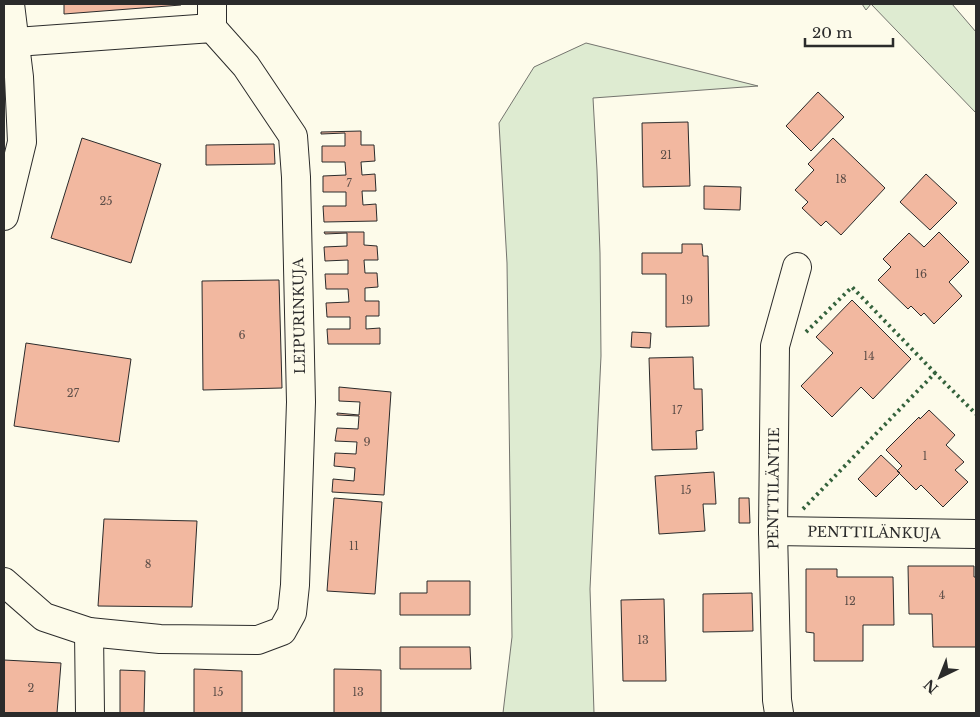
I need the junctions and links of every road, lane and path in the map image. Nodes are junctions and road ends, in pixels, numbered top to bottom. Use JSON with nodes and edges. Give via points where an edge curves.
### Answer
{"nodes":[{"id":1,"x":10,"y":4,"type":"edge"},
{"id":2,"x":212,"y":16,"type":"edge"},
{"id":3,"x":16,"y":42,"type":"junction"},
{"id":4,"x":4,"y":216,"type":"edge"},
{"id":5,"x":797,"y":267,"type":"dead end"},
{"id":6,"x":772,"y":531,"type":"junction"},
{"id":7,"x":976,"y":534,"type":"edge"},
{"id":8,"x":4,"y":582,"type":"edge"},
{"id":9,"x":89,"y":632,"type":"junction"},
{"id":10,"x":90,"y":713,"type":"edge"},
{"id":11,"x":779,"y":713,"type":"edge"}],
"edges":[{"from":1,"to":3,"type":"street"},
{"from":2,"to":3,"type":"street","name":"LEIPURINKUJA"},
{"from":2,"to":9,"type":"street","name":"LEIPURINKUJA","via":[[293,136],[301,402],[292,613],[282,631],[258,640],[160,639]]},
{"from":3,"to":4,"type":"street","via":[[22,142]]},
{"from":5,"to":6,"type":"street","name":"PENTTILÄNTIE","via":[[775,346]]},
{"from":6,"to":7,"type":"street","name":"PENTTILÄNKUJA"},
{"from":6,"to":11,"type":"street","name":"PENTTILÄNTIE"},
{"from":8,"to":9,"type":"street","name":"LEIPURINKUJA","via":[[44,617]]},
{"from":9,"to":10,"type":"street"}]}
